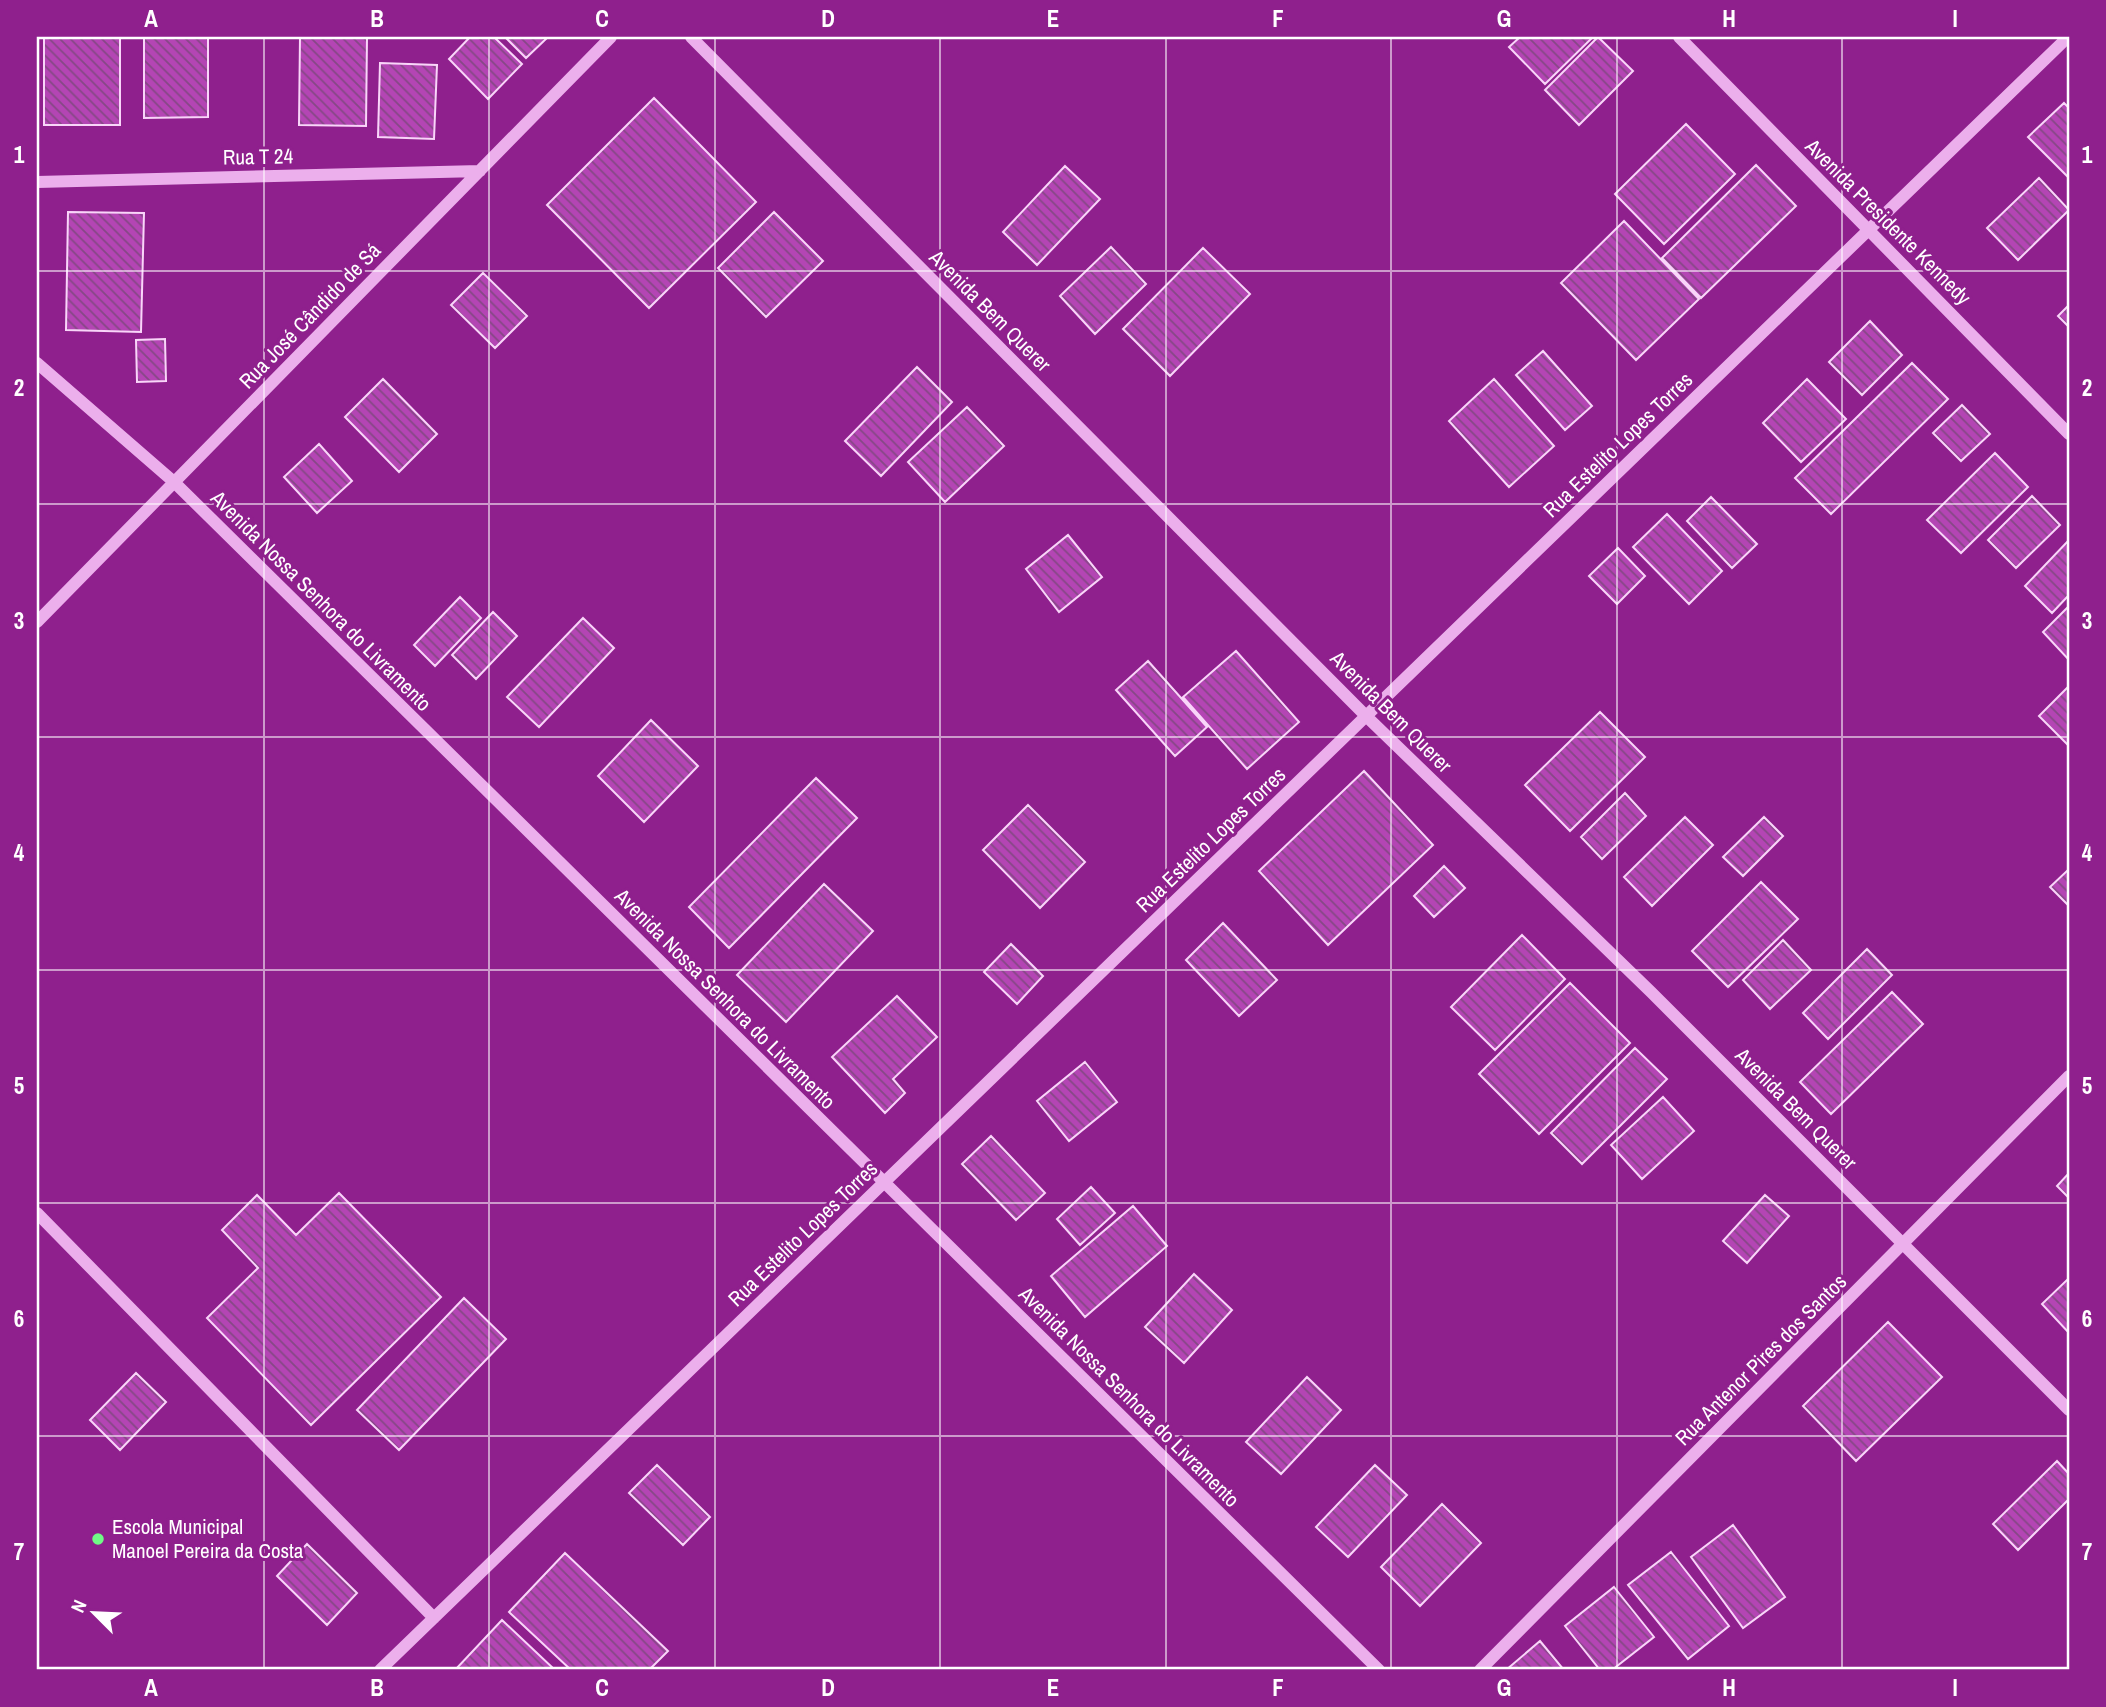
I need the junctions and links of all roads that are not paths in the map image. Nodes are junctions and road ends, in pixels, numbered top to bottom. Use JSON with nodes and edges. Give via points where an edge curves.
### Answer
{"nodes":[{"id":1,"x":611,"y":37,"type":"edge"},
{"id":2,"x":691,"y":37,"type":"edge"},
{"id":3,"x":1679,"y":37,"type":"edge"},
{"id":4,"x":2068,"y":37,"type":"edge"},
{"id":5,"x":480,"y":171,"type":"junction"},
{"id":6,"x":37,"y":182,"type":"edge"},
{"id":7,"x":1868,"y":230,"type":"junction"},
{"id":8,"x":37,"y":363,"type":"edge"},
{"id":9,"x":2069,"y":434,"type":"edge"},
{"id":10,"x":174,"y":482,"type":"junction"},
{"id":11,"x":37,"y":622,"type":"edge"},
{"id":12,"x":1366,"y":716,"type":"junction"},
{"id":13,"x":2069,"y":1076,"type":"edge"},
{"id":14,"x":884,"y":1183,"type":"junction"},
{"id":15,"x":37,"y":1213,"type":"edge"},
{"id":16,"x":1903,"y":1244,"type":"junction"},
{"id":17,"x":2069,"y":1409,"type":"edge"},
{"id":18,"x":434,"y":1618,"type":"junction"},
{"id":19,"x":380,"y":1670,"type":"edge"},
{"id":20,"x":1379,"y":1670,"type":"edge"},
{"id":21,"x":1480,"y":1670,"type":"edge"}],
"edges":[{"from":1,"to":5,"type":"street","name":"Rua José Cândido de Sá"},
{"from":2,"to":12,"type":"street","name":"Avenida Bem Querer"},
{"from":3,"to":7,"type":"street","name":"Avenida Presidente Kennedy"},
{"from":4,"to":7,"type":"street","name":"Rua Estelito Lopes Torres"},
{"from":5,"to":6,"type":"street","name":"Rua T 24"},
{"from":5,"to":10,"type":"street","name":"Rua José Cândido de Sá"},
{"from":7,"to":9,"type":"street","name":"Avenida Presidente Kennedy"},
{"from":7,"to":12,"type":"street","name":"Rua Estelito Lopes Torres"},
{"from":8,"to":10,"type":"street","name":"Avenida Nossa Senhora do Livramento"},
{"from":10,"to":11,"type":"street","name":"Rua José Cândido de Sá"},
{"from":10,"to":14,"type":"street","name":"Avenida Nossa Senhora do Livramento"},
{"from":12,"to":14,"type":"street","name":"Rua Estelito Lopes Torres"},
{"from":12,"to":16,"type":"street","name":"Avenida Bem Querer"},
{"from":13,"to":16,"type":"street","name":"Rua Antenor Pires dos Santos"},
{"from":14,"to":18,"type":"street","name":"Rua Estelito Lopes Torres"},
{"from":14,"to":20,"type":"street","name":"Avenida Nossa Senhora do Livramento"},
{"from":15,"to":18,"type":"street"},
{"from":16,"to":17,"type":"street","name":"Avenida Bem Querer"},
{"from":16,"to":21,"type":"street","name":"Rua Antenor Pires dos Santos"},
{"from":18,"to":19,"type":"street","name":"Rua Estelito Lopes Torres"}]}
